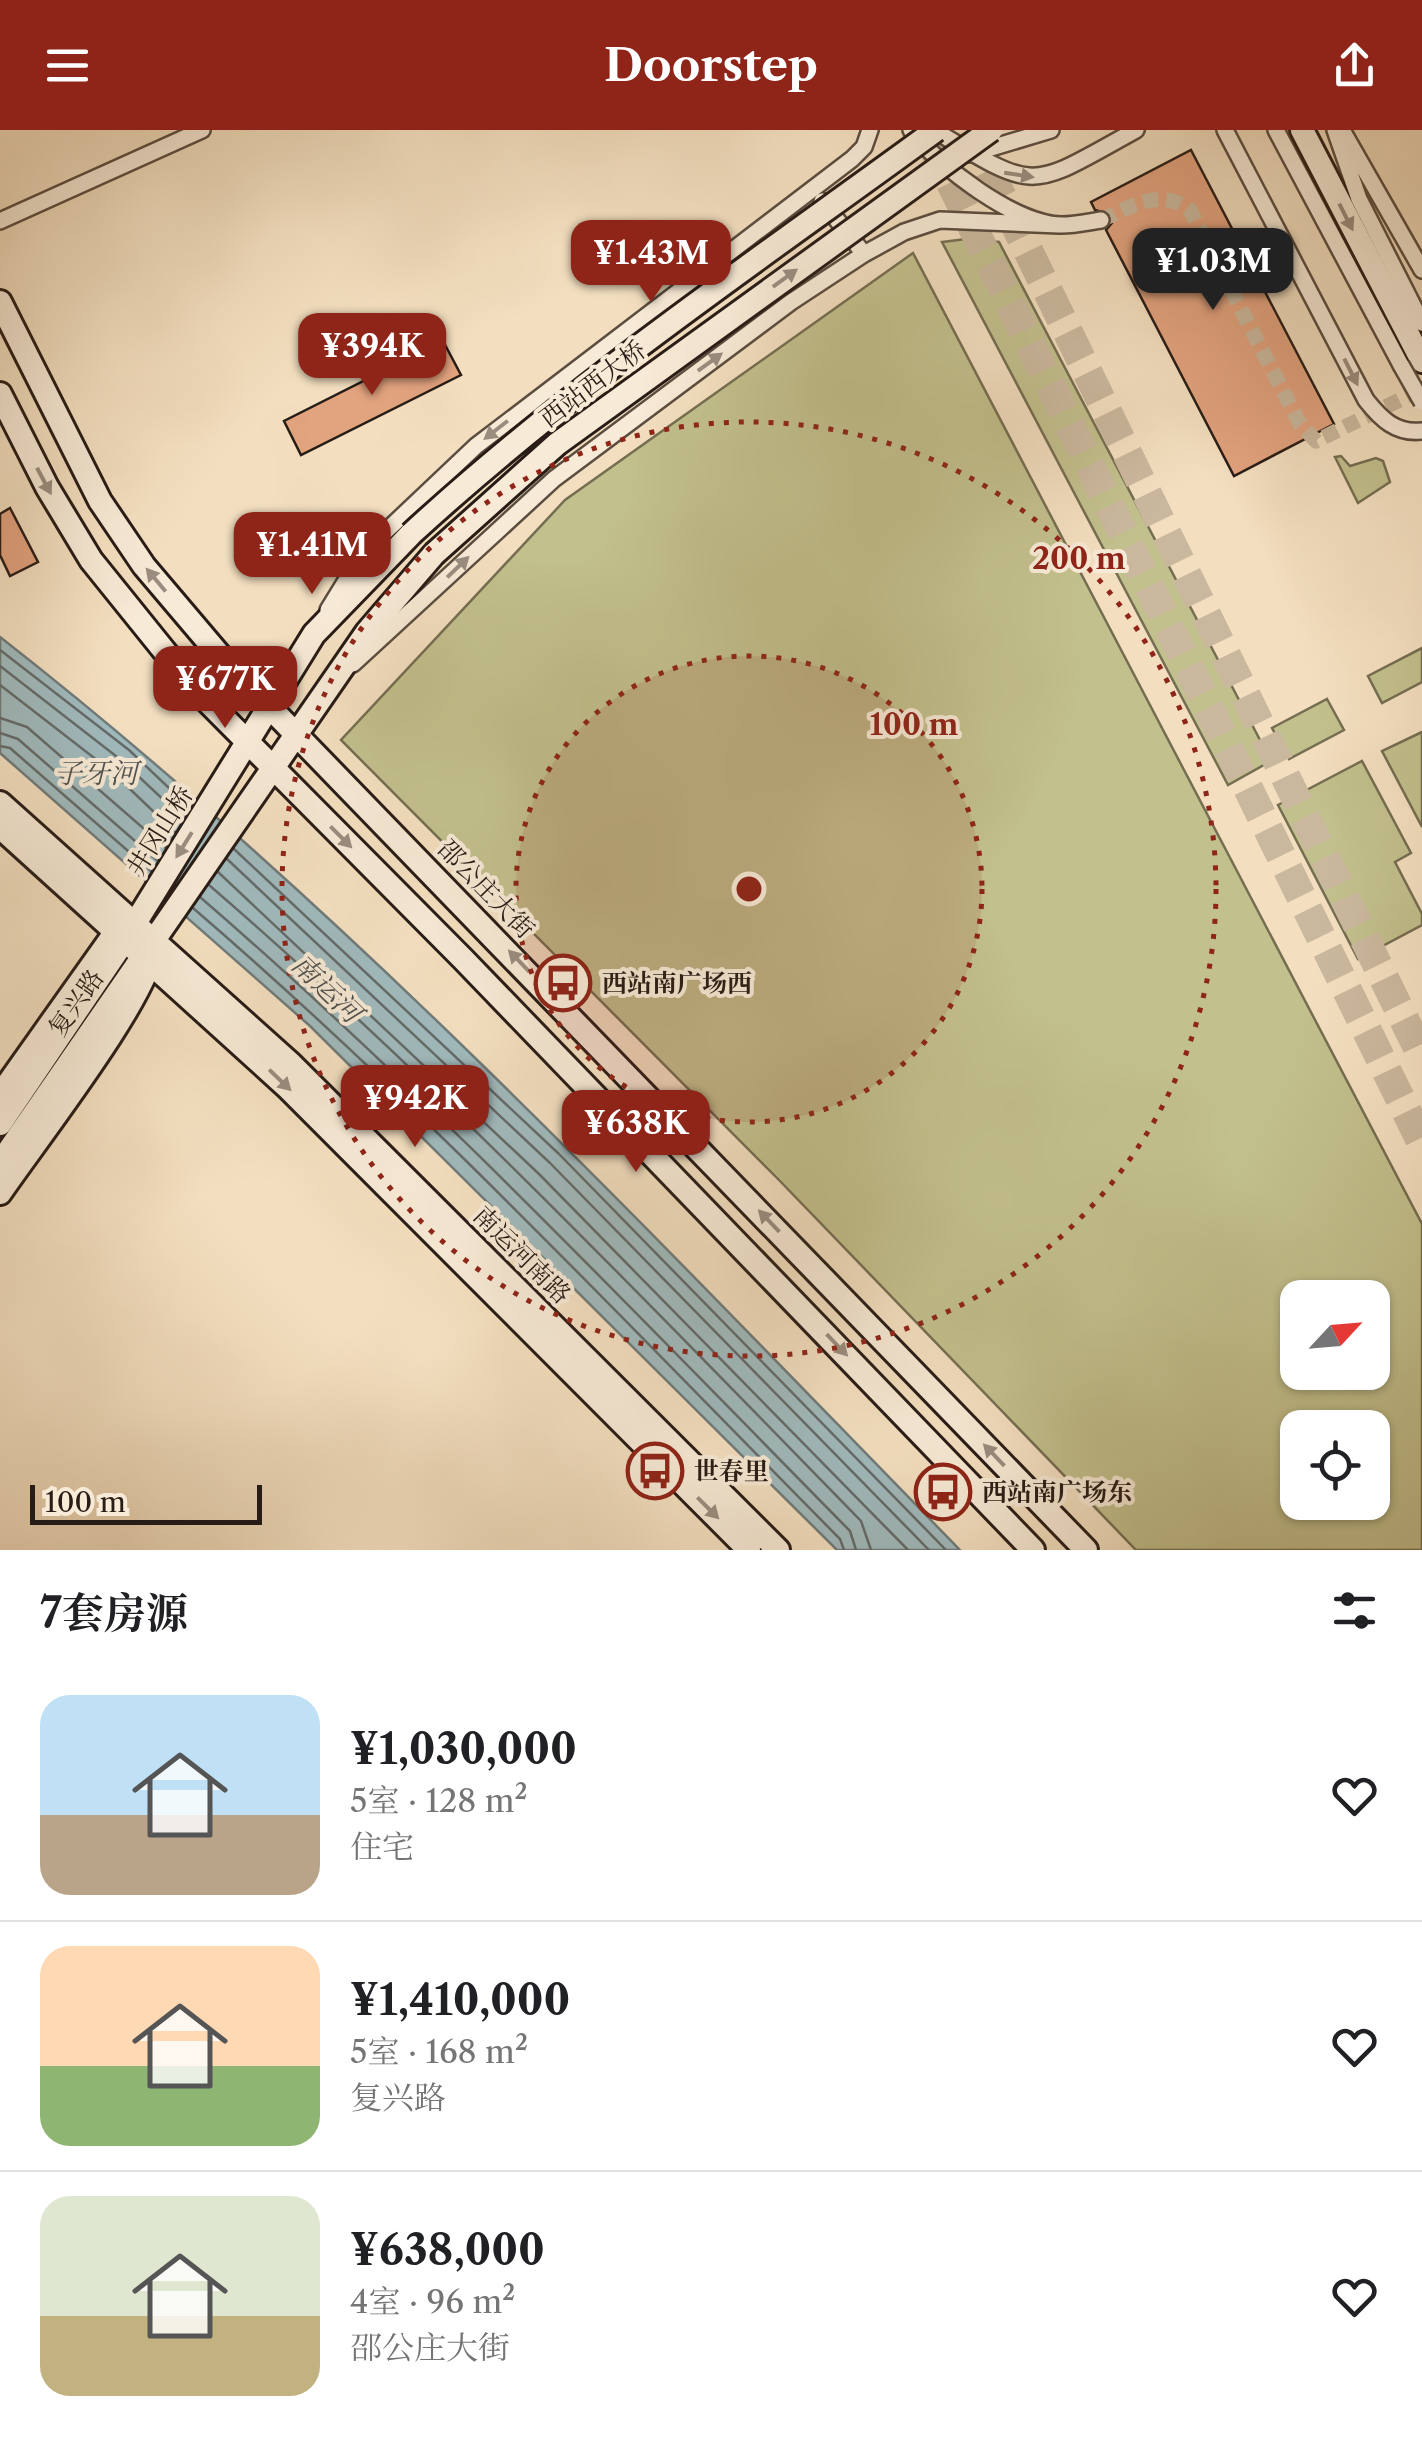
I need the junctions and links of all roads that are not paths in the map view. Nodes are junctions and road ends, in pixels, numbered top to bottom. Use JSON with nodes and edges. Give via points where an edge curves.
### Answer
{"nodes":[{"id":1,"x":202,"y":130,"type":"edge"},
{"id":2,"x":870,"y":130,"type":"edge"},
{"id":3,"x":911,"y":130,"type":"edge"},
{"id":4,"x":935,"y":130,"type":"edge"},
{"id":5,"x":1051,"y":130,"type":"edge"},
{"id":6,"x":1136,"y":130,"type":"edge"},
{"id":7,"x":1225,"y":130,"type":"edge"},
{"id":8,"x":1276,"y":130,"type":"edge"},
{"id":9,"x":1302,"y":130,"type":"edge"},
{"id":10,"x":1339,"y":130,"type":"edge"},
{"id":11,"x":986,"y":138,"type":"edge"},
{"id":12,"x":950,"y":167,"type":"junction"},
{"id":13,"x":813,"y":190,"type":"junction"},
{"id":14,"x":1101,"y":220,"type":"tunnel mouth"},
{"id":15,"x":0,"y":221,"type":"edge"},
{"id":16,"x":1059,"y":226,"type":"junction"},
{"id":17,"x":864,"y":254,"type":"junction"},
{"id":18,"x":1422,"y":270,"type":"edge"},
{"id":19,"x":0,"y":302,"type":"edge"},
{"id":20,"x":1422,"y":323,"type":"edge"},
{"id":21,"x":1422,"y":361,"type":"edge"},
{"id":22,"x":0,"y":394,"type":"edge"},
{"id":23,"x":1422,"y":402,"type":"edge"},
{"id":24,"x":1422,"y":431,"type":"edge"},
{"id":25,"x":314,"y":634,"type":"junction"},
{"id":26,"x":335,"y":680,"type":"junction"},
{"id":27,"x":269,"y":704,"type":"junction"},
{"id":28,"x":298,"y":736,"type":"junction"},
{"id":29,"x":248,"y":743,"type":"junction"},
{"id":30,"x":272,"y":768,"type":"junction"},
{"id":31,"x":0,"y":804,"type":"edge"},
{"id":32,"x":0,"y":827,"type":"edge"},
{"id":33,"x":142,"y":935,"type":"junction"},
{"id":34,"x":0,"y":1095,"type":"edge"},
{"id":35,"x":0,"y":1124,"type":"edge"},
{"id":36,"x":0,"y":1163,"type":"edge"},
{"id":37,"x":0,"y":1193,"type":"edge"},
{"id":38,"x":750,"y":1550,"type":"edge"},
{"id":39,"x":777,"y":1550,"type":"edge"},
{"id":40,"x":1034,"y":1550,"type":"edge"},
{"id":41,"x":1086,"y":1550,"type":"edge"}],
"edges":[{"from":1,"to":15,"type":"street"},
{"from":2,"to":13,"type":"street","via":[[864,147]]},
{"from":3,"to":12,"type":"street"},
{"from":4,"to":11,"type":"street"},
{"from":4,"to":25,"type":"street","name":"西站西大桥","bridge":true,"via":[[487,464]]},
{"from":5,"to":11,"type":"street"},
{"from":11,"to":6,"type":"street","one_way":true,"via":[[1002,172],[1038,178]]},
{"from":7,"to":24,"type":"street","one_way":true,"via":[[1366,400],[1388,424]]},
{"from":8,"to":23,"type":"street","bridge":true},
{"from":9,"to":21,"type":"street","one_way":true},
{"from":10,"to":18,"type":"street"},
{"from":10,"to":20,"type":"street","via":[[1359,200]]},
{"from":11,"to":12,"type":"street"},
{"from":26,"to":11,"type":"street","name":"西站西大桥","one_way":true,"bridge":true,"via":[[434,554],[557,444]]},
{"from":12,"to":16,"type":"street","via":[[986,196]]},
{"from":13,"to":17,"type":"street"},
{"from":13,"to":25,"type":"street","one_way":true,"via":[[476,446],[363,554]]},
{"from":14,"to":16,"type":"street"},
{"from":16,"to":17,"type":"street","via":[[940,220]]},
{"from":26,"to":17,"type":"street","one_way":true,"via":[[554,480]]},
{"from":27,"to":19,"type":"street","name":"邵公庄大街","one_way":true,"via":[[222,658],[122,534]]},
{"from":22,"to":29,"type":"street","one_way":true,"via":[[92,560],[195,689]]},
{"from":25,"to":27,"type":"street"},
{"from":26,"to":28,"type":"street"},
{"from":27,"to":28,"type":"street","name":"邵公庄大街"},
{"from":27,"to":29,"type":"street"},
{"from":28,"to":30,"type":"street"},
{"from":41,"to":28,"type":"street","name":"邵公庄大街","one_way":true},
{"from":29,"to":30,"type":"street"},
{"from":29,"to":33,"type":"street","name":"井冈山桥","one_way":true},
{"from":30,"to":33,"type":"street"},
{"from":30,"to":40,"type":"street","one_way":true},
{"from":31,"to":33,"type":"street","name":"南运河南路"},
{"from":32,"to":33,"type":"street","name":"南运河南路"},
{"from":33,"to":34,"type":"street"},
{"from":33,"to":35,"type":"street","name":"复兴路"},
{"from":33,"to":36,"type":"street","name":"复兴路"},
{"from":33,"to":37,"type":"street","via":[[133,1002]]},
{"from":33,"to":38,"type":"street","name":"南运河南路","one_way":true},
{"from":33,"to":39,"type":"street","name":"南运河南路","via":[[291,1064]]}]}
